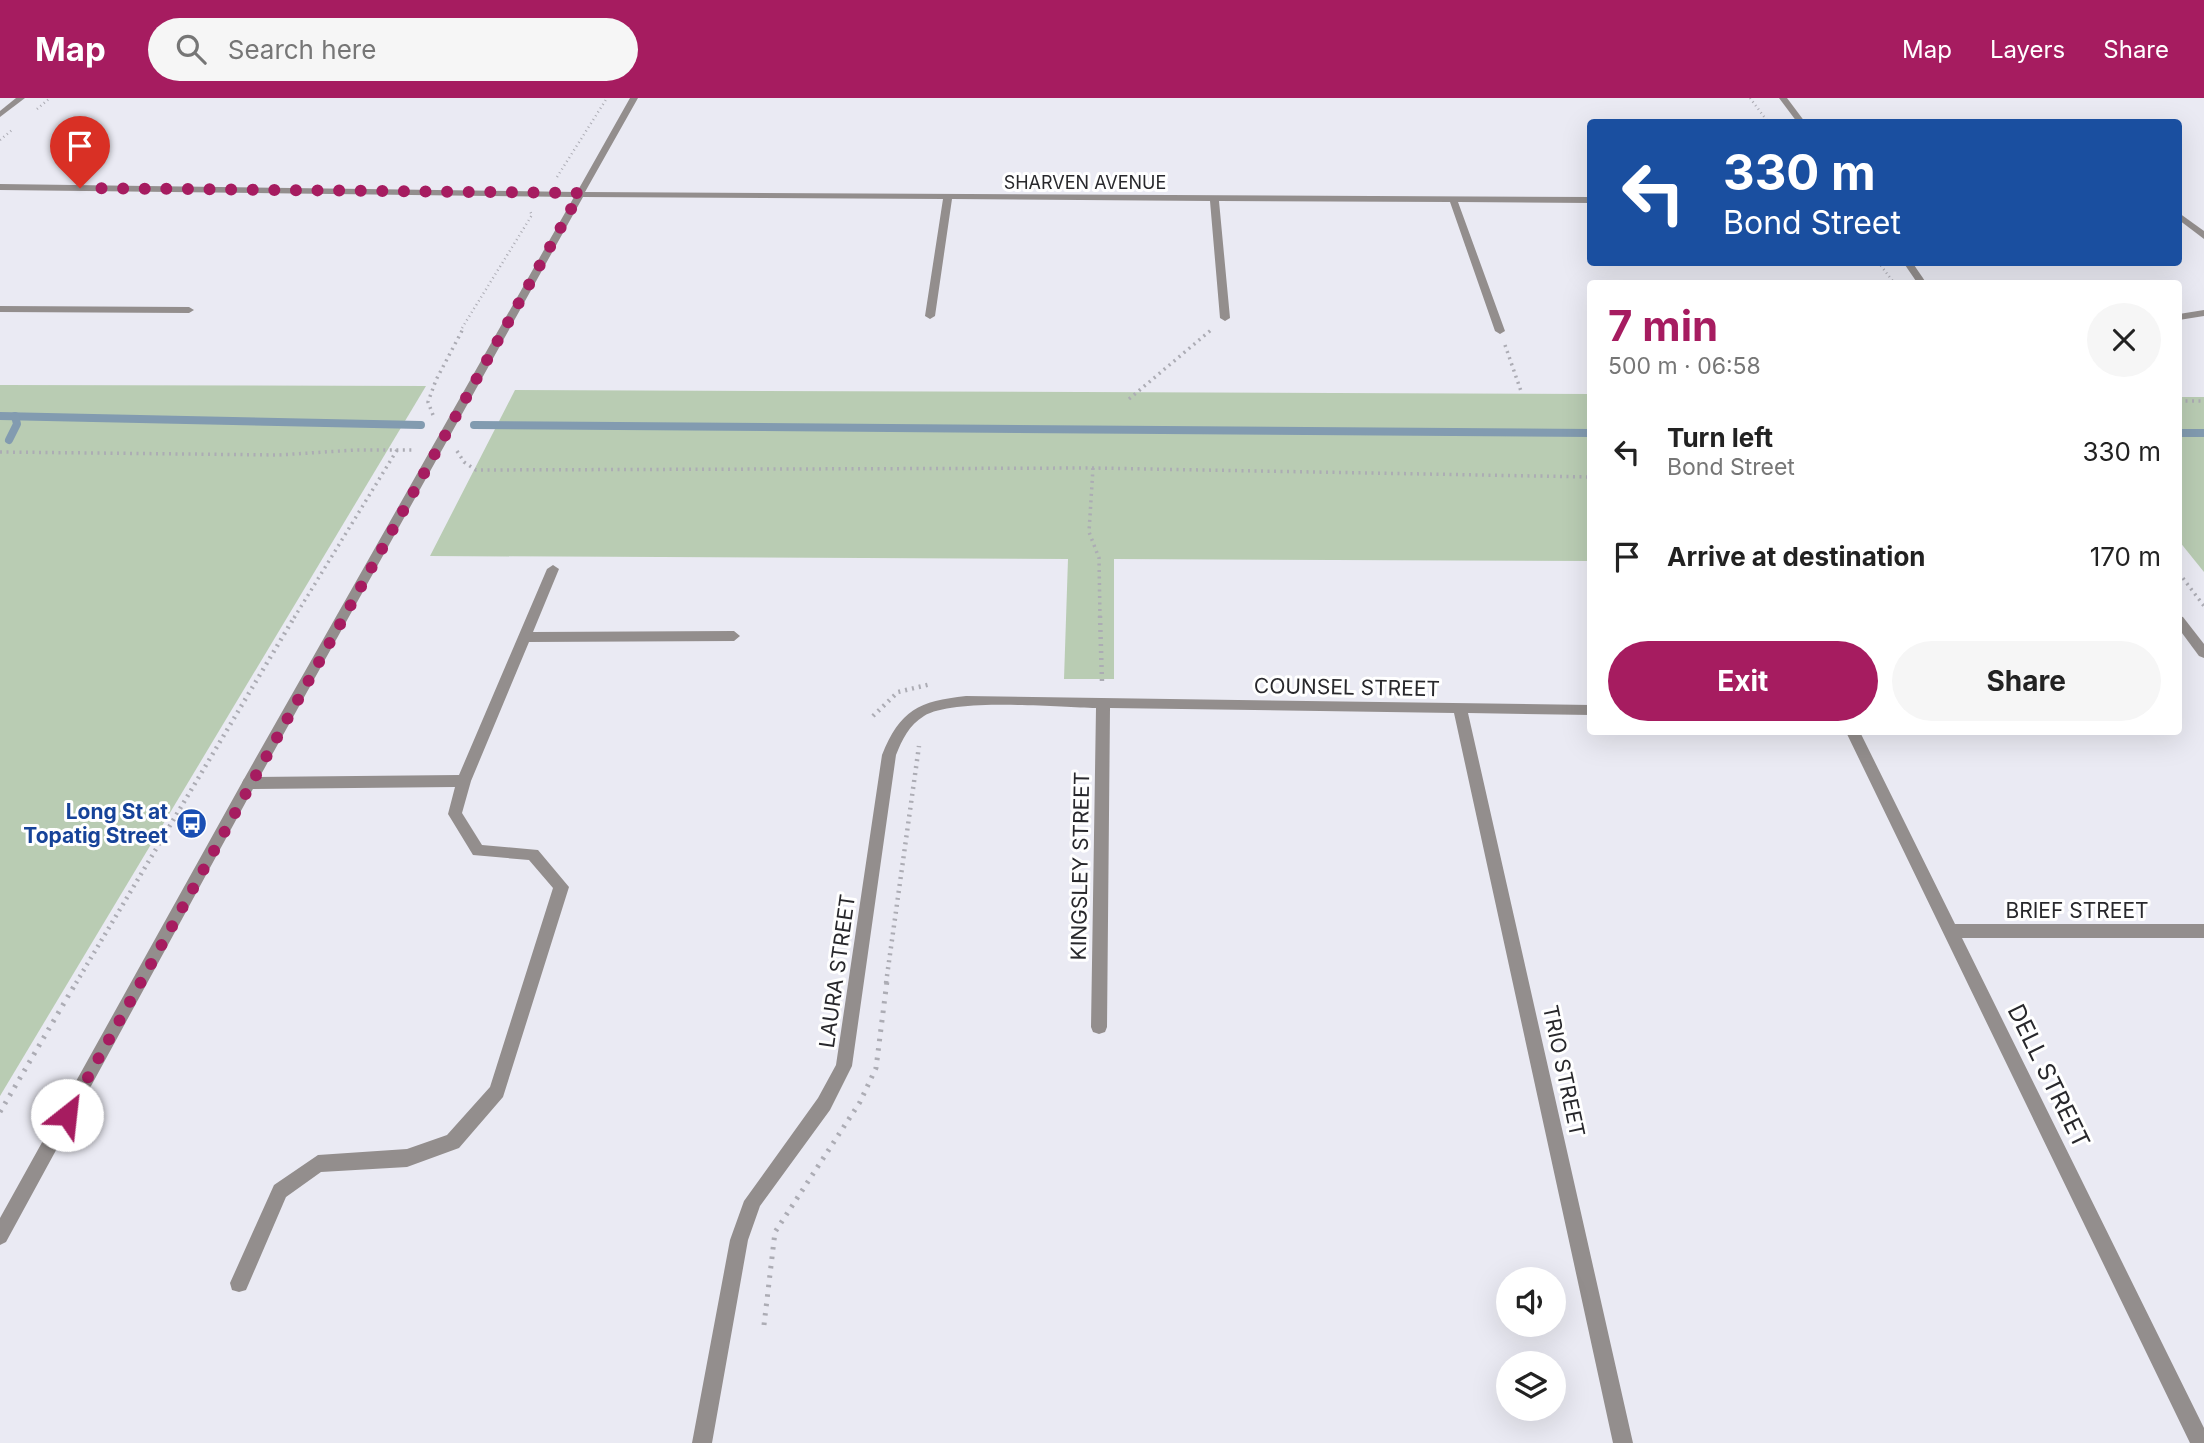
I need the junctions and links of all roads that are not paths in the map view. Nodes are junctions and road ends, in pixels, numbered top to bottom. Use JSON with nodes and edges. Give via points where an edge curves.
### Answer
{"nodes":[{"id":1,"x":21,"y":98,"type":"edge"},
{"id":2,"x":634,"y":98,"type":"edge"},
{"id":3,"x":1783,"y":98,"type":"edge"},
{"id":4,"x":0,"y":115,"type":"edge"},
{"id":5,"x":1799,"y":119,"type":"edge"},
{"id":6,"x":0,"y":187,"type":"edge"},
{"id":7,"x":580,"y":193,"type":"junction"},
{"id":8,"x":948,"y":197,"type":"junction"},
{"id":9,"x":1213,"y":198,"type":"junction"},
{"id":10,"x":1453,"y":199,"type":"junction"},
{"id":11,"x":1587,"y":200,"type":"edge"},
{"id":12,"x":2182,"y":218,"type":"edge"},
{"id":13,"x":2204,"y":236,"type":"edge"},
{"id":14,"x":0,"y":309,"type":"edge"},
{"id":15,"x":189,"y":310,"type":"dead end"},
{"id":16,"x":2204,"y":313,"type":"edge"},
{"id":17,"x":930,"y":316,"type":"dead end"},
{"id":18,"x":2182,"y":317,"type":"edge"},
{"id":19,"x":1225,"y":318,"type":"road end"},
{"id":20,"x":1500,"y":331,"type":"road end"},
{"id":21,"x":554,"y":569,"type":"dead end"},
{"id":22,"x":2182,"y":624,"type":"edge"},
{"id":23,"x":734,"y":636,"type":"dead end"},
{"id":24,"x":525,"y":637,"type":"junction"},
{"id":25,"x":2204,"y":653,"type":"edge"},
{"id":26,"x":1102,"y":705,"type":"junction"},
{"id":27,"x":1461,"y":709,"type":"junction"},
{"id":28,"x":1587,"y":710,"type":"edge"},
{"id":29,"x":1854,"y":735,"type":"edge"},
{"id":30,"x":464,"y":781,"type":"junction"},
{"id":31,"x":249,"y":783,"type":"junction"},
{"id":32,"x":1951,"y":931,"type":"junction"},
{"id":33,"x":2204,"y":931,"type":"edge"},
{"id":34,"x":1099,"y":1027,"type":"dead end"},
{"id":35,"x":0,"y":1236,"type":"edge"},
{"id":36,"x":239,"y":1283,"type":"dead end"},
{"id":37,"x":702,"y":1443,"type":"edge"},
{"id":38,"x":1623,"y":1443,"type":"edge"},
{"id":39,"x":2201,"y":1443,"type":"edge"}],
"edges":[{"from":1,"to":4,"type":"street"},
{"from":2,"to":7,"type":"street"},
{"from":3,"to":5,"type":"street"},
{"from":6,"to":7,"type":"street","name":"SHARVEN AVENUE"},
{"from":7,"to":8,"type":"street","name":"SHARVEN AVENUE"},
{"from":7,"to":31,"type":"street"},
{"from":8,"to":9,"type":"street","name":"SHARVEN AVENUE"},
{"from":8,"to":17,"type":"street"},
{"from":9,"to":10,"type":"street","name":"SHARVEN AVENUE"},
{"from":9,"to":19,"type":"street"},
{"from":10,"to":11,"type":"street","name":"SHARVEN AVENUE"},
{"from":10,"to":20,"type":"street"},
{"from":12,"to":13,"type":"street"},
{"from":14,"to":15,"type":"street"},
{"from":16,"to":18,"type":"street"},
{"from":21,"to":24,"type":"street"},
{"from":22,"to":25,"type":"street"},
{"from":23,"to":24,"type":"street"},
{"from":24,"to":30,"type":"street"},
{"from":26,"to":27,"type":"street","name":"COUNSEL STREET"},
{"from":26,"to":34,"type":"street","name":"KINGSLEY STREET"},
{"from":26,"to":37,"type":"street","name":"LAURA STREET","via":[[942,703],[917,712],[897,731],[844,1066],[824,1104],[753,1201],[739,1240]]},
{"from":27,"to":28,"type":"street","name":"COUNSEL STREET"},
{"from":27,"to":38,"type":"street","name":"TRIO STREET"},
{"from":29,"to":32,"type":"street","name":"DELL STREET"},
{"from":30,"to":31,"type":"street"},
{"from":30,"to":36,"type":"street","via":[[455,814],[478,851],[533,854],[561,887],[497,1091],[453,1142],[407,1158],[318,1164],[279,1191]]},
{"from":31,"to":35,"type":"street"},
{"from":32,"to":33,"type":"street","name":"BRIEF STREET"},
{"from":32,"to":39,"type":"street","name":"DELL STREET"}]}
